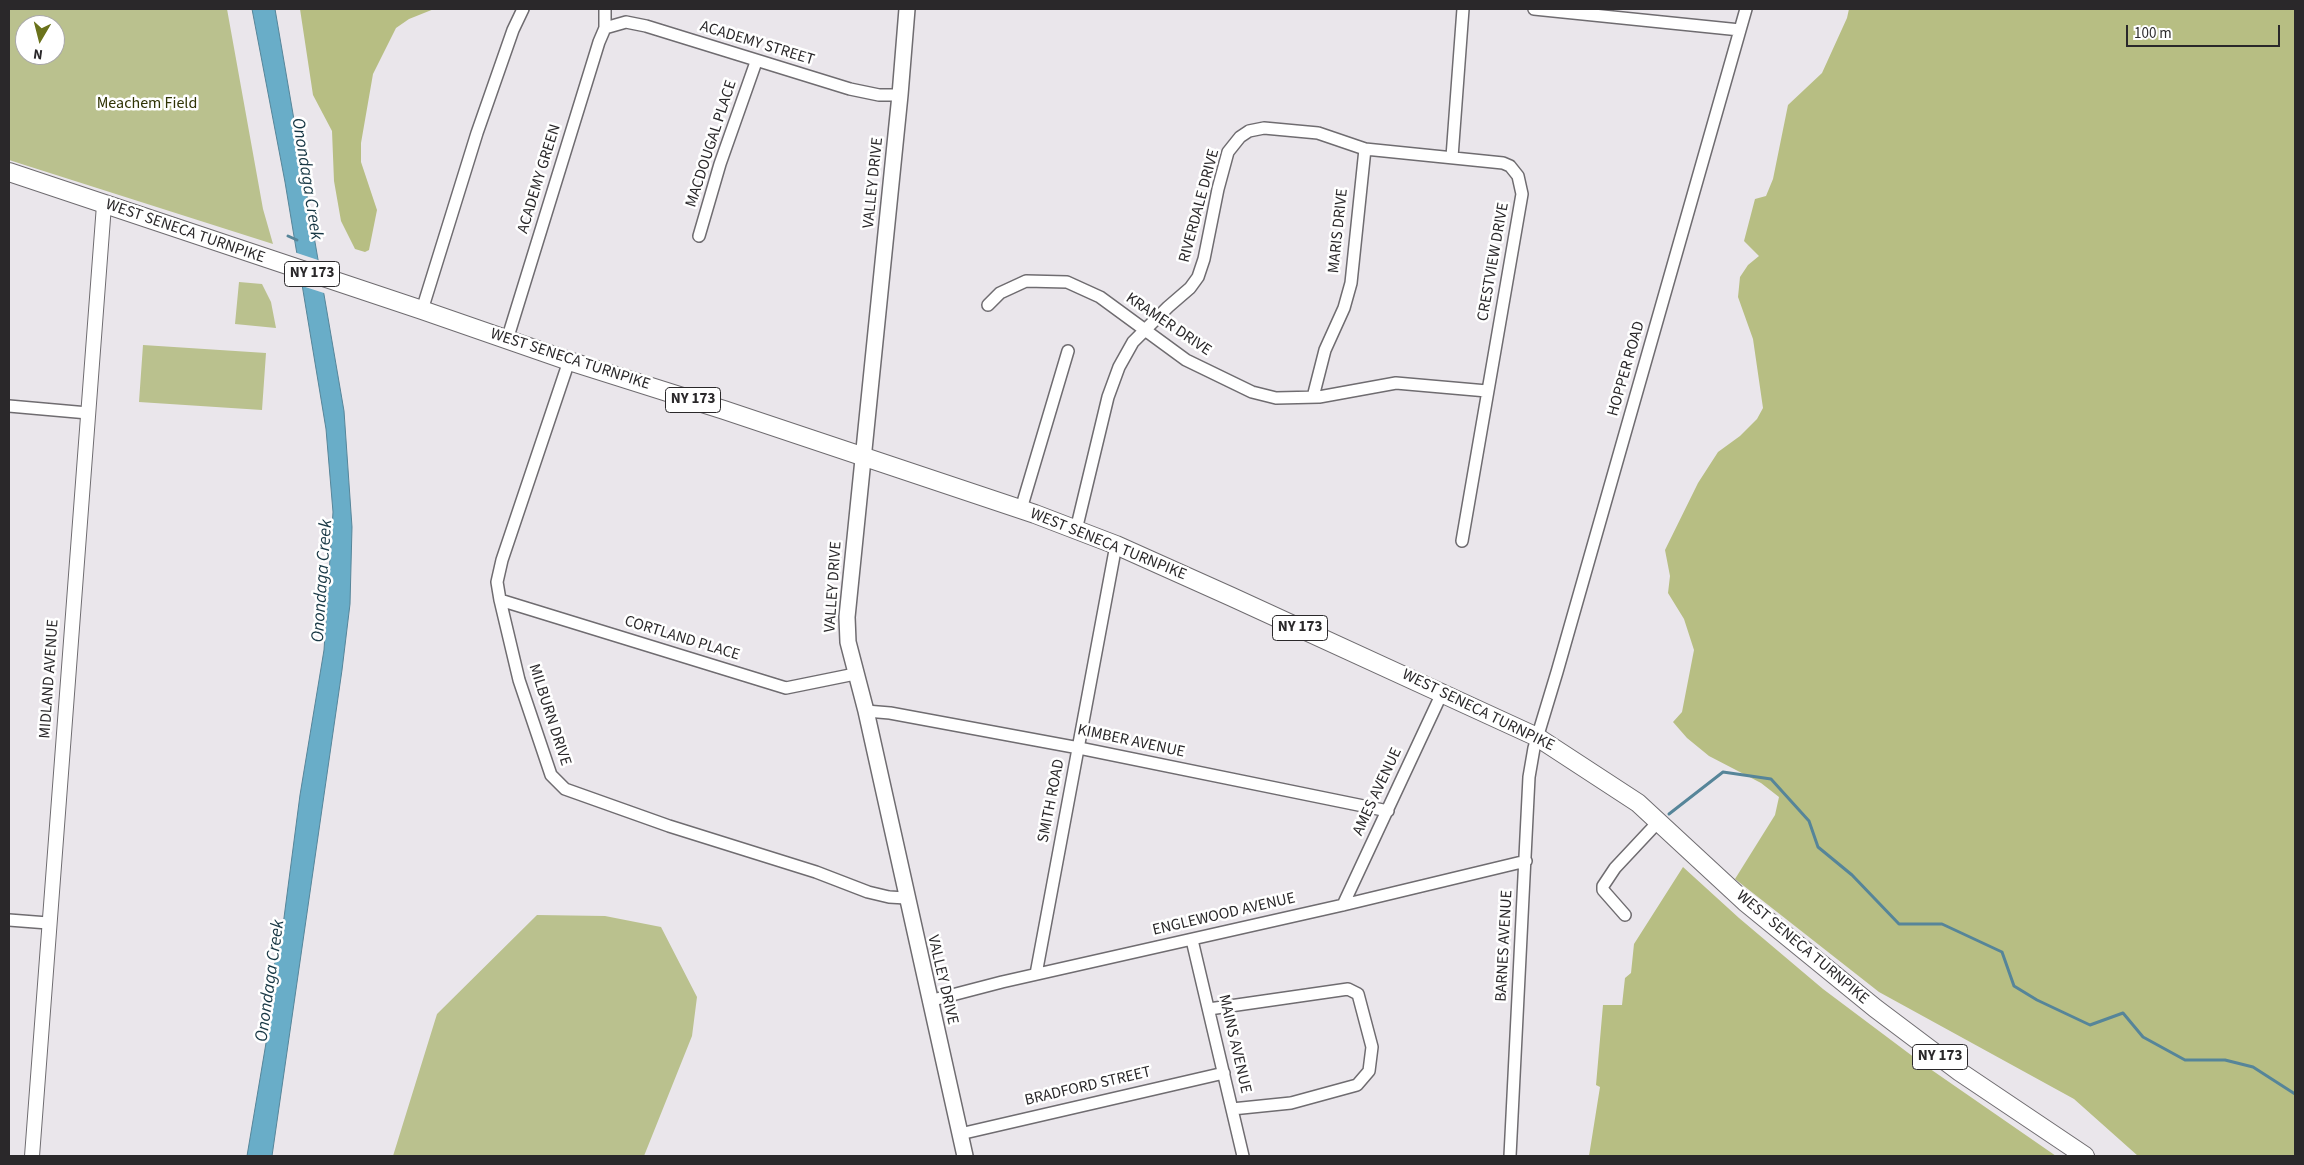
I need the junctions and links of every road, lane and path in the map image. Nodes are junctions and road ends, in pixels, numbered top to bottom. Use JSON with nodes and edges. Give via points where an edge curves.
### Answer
{"nodes":[{"id":1,"x":523,"y":9,"type":"edge"},
{"id":2,"x":605,"y":9,"type":"edge"},
{"id":3,"x":907,"y":9,"type":"edge"},
{"id":4,"x":1463,"y":9,"type":"edge"},
{"id":5,"x":1534,"y":9,"type":"edge"},
{"id":6,"x":1746,"y":9,"type":"edge"},
{"id":7,"x":605,"y":28,"type":"junction"},
{"id":8,"x":1740,"y":30,"type":"junction"},
{"id":9,"x":756,"y":62,"type":"junction"},
{"id":10,"x":900,"y":95,"type":"junction"},
{"id":11,"x":1365,"y":149,"type":"junction"},
{"id":12,"x":1452,"y":157,"type":"junction"},
{"id":13,"x":9,"y":172,"type":"edge"},
{"id":14,"x":104,"y":205,"type":"junction"},
{"id":15,"x":699,"y":236,"type":"dead end"},
{"id":16,"x":988,"y":305,"type":"dead end"},
{"id":17,"x":422,"y":310,"type":"junction"},
{"id":18,"x":1144,"y":330,"type":"junction"},
{"id":19,"x":508,"y":340,"type":"junction"},
{"id":20,"x":1068,"y":351,"type":"dead end"},
{"id":21,"x":569,"y":361,"type":"junction"},
{"id":22,"x":1488,"y":391,"type":"junction"},
{"id":23,"x":1313,"y":397,"type":"junction"},
{"id":24,"x":9,"y":406,"type":"edge"},
{"id":25,"x":88,"y":413,"type":"junction"},
{"id":26,"x":864,"y":456,"type":"junction"},
{"id":27,"x":1021,"y":509,"type":"junction"},
{"id":28,"x":1076,"y":530,"type":"junction"},
{"id":29,"x":1462,"y":541,"type":"dead end"},
{"id":30,"x":1116,"y":546,"type":"junction"},
{"id":31,"x":500,"y":600,"type":"junction"},
{"id":32,"x":855,"y":674,"type":"junction"},
{"id":33,"x":1442,"y":692,"type":"junction"},
{"id":34,"x":866,"y":711,"type":"junction"},
{"id":35,"x":1537,"y":737,"type":"junction"},
{"id":36,"x":1079,"y":748,"type":"junction"},
{"id":37,"x":1388,"y":811,"type":"junction"},
{"id":38,"x":1659,"y":822,"type":"junction"},
{"id":39,"x":1526,"y":861,"type":"junction"},
{"id":40,"x":906,"y":898,"type":"junction"},
{"id":41,"x":1344,"y":905,"type":"junction"},
{"id":42,"x":1625,"y":915,"type":"dead end"},
{"id":43,"x":9,"y":920,"type":"edge"},
{"id":44,"x":48,"y":923,"type":"junction"},
{"id":45,"x":1192,"y":940,"type":"junction"},
{"id":46,"x":1036,"y":974,"type":"junction"},
{"id":47,"x":929,"y":1001,"type":"junction"},
{"id":48,"x":1210,"y":1009,"type":"junction"},
{"id":49,"x":1224,"y":1072,"type":"junction"},
{"id":50,"x":1232,"y":1109,"type":"junction"},
{"id":51,"x":960,"y":1134,"type":"junction"},
{"id":52,"x":32,"y":1156,"type":"edge"},
{"id":53,"x":965,"y":1156,"type":"edge"},
{"id":54,"x":1243,"y":1156,"type":"edge"},
{"id":55,"x":1510,"y":1156,"type":"edge"},
{"id":56,"x":2085,"y":1156,"type":"edge"}],
"edges":[{"from":1,"to":17,"type":"street","via":[[477,133]]},
{"from":2,"to":7,"type":"street"},
{"from":3,"to":10,"type":"main road","name":"VALLEY DRIVE"},
{"from":4,"to":12,"type":"street"},
{"from":5,"to":8,"type":"street"},
{"from":6,"to":8,"type":"street","name":"HOPPER ROAD"},
{"from":7,"to":9,"type":"street","name":"ACADEMY STREET","via":[[626,22],[646,26]]},
{"from":7,"to":19,"type":"street","name":"ACADEMY GREEN"},
{"from":8,"to":35,"type":"street","name":"HOPPER ROAD"},
{"from":9,"to":10,"type":"street","name":"ACADEMY STREET","via":[[850,89]]},
{"from":9,"to":15,"type":"street","name":"MACDOUGAL PLACE"},
{"from":10,"to":26,"type":"main road","name":"VALLEY DRIVE"},
{"from":11,"to":12,"type":"street"},
{"from":11,"to":18,"type":"street","name":"RIVERDALE DRIVE","via":[[1318,133],[1264,128],[1240,137],[1228,152],[1198,277]]},
{"from":11,"to":23,"type":"street","name":"MARIS DRIVE","via":[[1351,283],[1326,350]]},
{"from":12,"to":22,"type":"street","name":"CRESTVIEW DRIVE","via":[[1510,166],[1518,176],[1522,194]]},
{"from":13,"to":14,"type":"main road","name":"WEST SENECA TURNPIKE","number":"NY 173"},
{"from":14,"to":17,"type":"main road","name":"WEST SENECA TURNPIKE","number":"NY 173"},
{"from":14,"to":25,"type":"street","name":"MIDLAND AVENUE"},
{"from":16,"to":18,"type":"street","name":"KRAMER DRIVE","via":[[1000,293],[1026,280],[1067,282],[1100,297]]},
{"from":17,"to":19,"type":"main road","name":"WEST SENECA TURNPIKE","number":"NY 173"},
{"from":18,"to":23,"type":"street","name":"KRAMER DRIVE","via":[[1186,360],[1252,392],[1276,398]]},
{"from":18,"to":28,"type":"street","name":"RIVERDALE DRIVE","via":[[1133,342],[1108,396]]},
{"from":19,"to":21,"type":"main road","name":"WEST SENECA TURNPIKE","number":"NY 173"},
{"from":20,"to":27,"type":"street"},
{"from":21,"to":26,"type":"main road","name":"WEST SENECA TURNPIKE","number":"NY 173"},
{"from":21,"to":31,"type":"street","name":"MILBURN DRIVE","via":[[502,560],[498,582]]},
{"from":22,"to":23,"type":"street","name":"KRAMER DRIVE","via":[[1396,383]]},
{"from":22,"to":29,"type":"street","name":"CRESTVIEW DRIVE"},
{"from":24,"to":25,"type":"street"},
{"from":25,"to":44,"type":"street","name":"MIDLAND AVENUE"},
{"from":26,"to":27,"type":"main road","name":"WEST SENECA TURNPIKE","number":"NY 173"},
{"from":26,"to":32,"type":"main road","name":"VALLEY DRIVE","via":[[847,616],[848,642]]},
{"from":27,"to":28,"type":"main road","name":"WEST SENECA TURNPIKE","number":"NY 173"},
{"from":28,"to":30,"type":"main road","name":"WEST SENECA TURNPIKE","number":"NY 173"},
{"from":30,"to":33,"type":"main road","name":"WEST SENECA TURNPIKE","number":"NY 173"},
{"from":30,"to":36,"type":"street","name":"SMITH ROAD"},
{"from":31,"to":32,"type":"street","name":"CORTLAND PLACE","via":[[786,688]]},
{"from":31,"to":40,"type":"street","name":"MILBURN DRIVE","via":[[519,680],[551,775],[565,789],[868,892]]},
{"from":32,"to":34,"type":"main road","name":"VALLEY DRIVE"},
{"from":33,"to":35,"type":"main road","name":"WEST SENECA TURNPIKE","number":"NY 173"},
{"from":33,"to":37,"type":"street","name":"AMES AVENUE"},
{"from":34,"to":36,"type":"street","name":"KIMBER AVENUE"},
{"from":34,"to":40,"type":"main road","name":"VALLEY DRIVE"},
{"from":35,"to":38,"type":"main road","name":"WEST SENECA TURNPIKE","number":"NY 173","via":[[1611,784]]},
{"from":35,"to":39,"type":"street","name":"BARNES AVENUE","via":[[1529,777]]},
{"from":36,"to":37,"type":"street","name":"KIMBER AVENUE"},
{"from":36,"to":46,"type":"street","name":"SMITH ROAD"},
{"from":37,"to":41,"type":"street","name":"AMES AVENUE"},
{"from":38,"to":42,"type":"street","via":[[1615,868],[1603,886]]},
{"from":38,"to":56,"type":"main road","name":"WEST SENECA TURNPIKE","number":"NY 173","via":[[1745,902],[1875,1008],[1960,1072]]},
{"from":39,"to":41,"type":"street","name":"ENGLEWOOD AVENUE"},
{"from":39,"to":55,"type":"street","name":"BARNES AVENUE"},
{"from":40,"to":47,"type":"main road","name":"VALLEY DRIVE"},
{"from":41,"to":45,"type":"street","name":"ENGLEWOOD AVENUE"},
{"from":43,"to":44,"type":"street"},
{"from":44,"to":52,"type":"street","name":"MIDLAND AVENUE"},
{"from":45,"to":46,"type":"street","name":"ENGLEWOOD AVENUE"},
{"from":45,"to":48,"type":"street","name":"MAINS AVENUE"},
{"from":46,"to":47,"type":"street","name":"ENGLEWOOD AVENUE"},
{"from":47,"to":51,"type":"main road","name":"VALLEY DRIVE"},
{"from":48,"to":49,"type":"street","name":"MAINS AVENUE"},
{"from":48,"to":50,"type":"street","via":[[1348,989],[1358,994],[1372,1047],[1369,1071],[1357,1085],[1291,1103]]},
{"from":49,"to":50,"type":"street","name":"MAINS AVENUE"},
{"from":49,"to":51,"type":"street","name":"BRADFORD STREET"},
{"from":50,"to":54,"type":"street","name":"MAINS AVENUE"},
{"from":51,"to":53,"type":"main road","name":"VALLEY DRIVE"}]}
